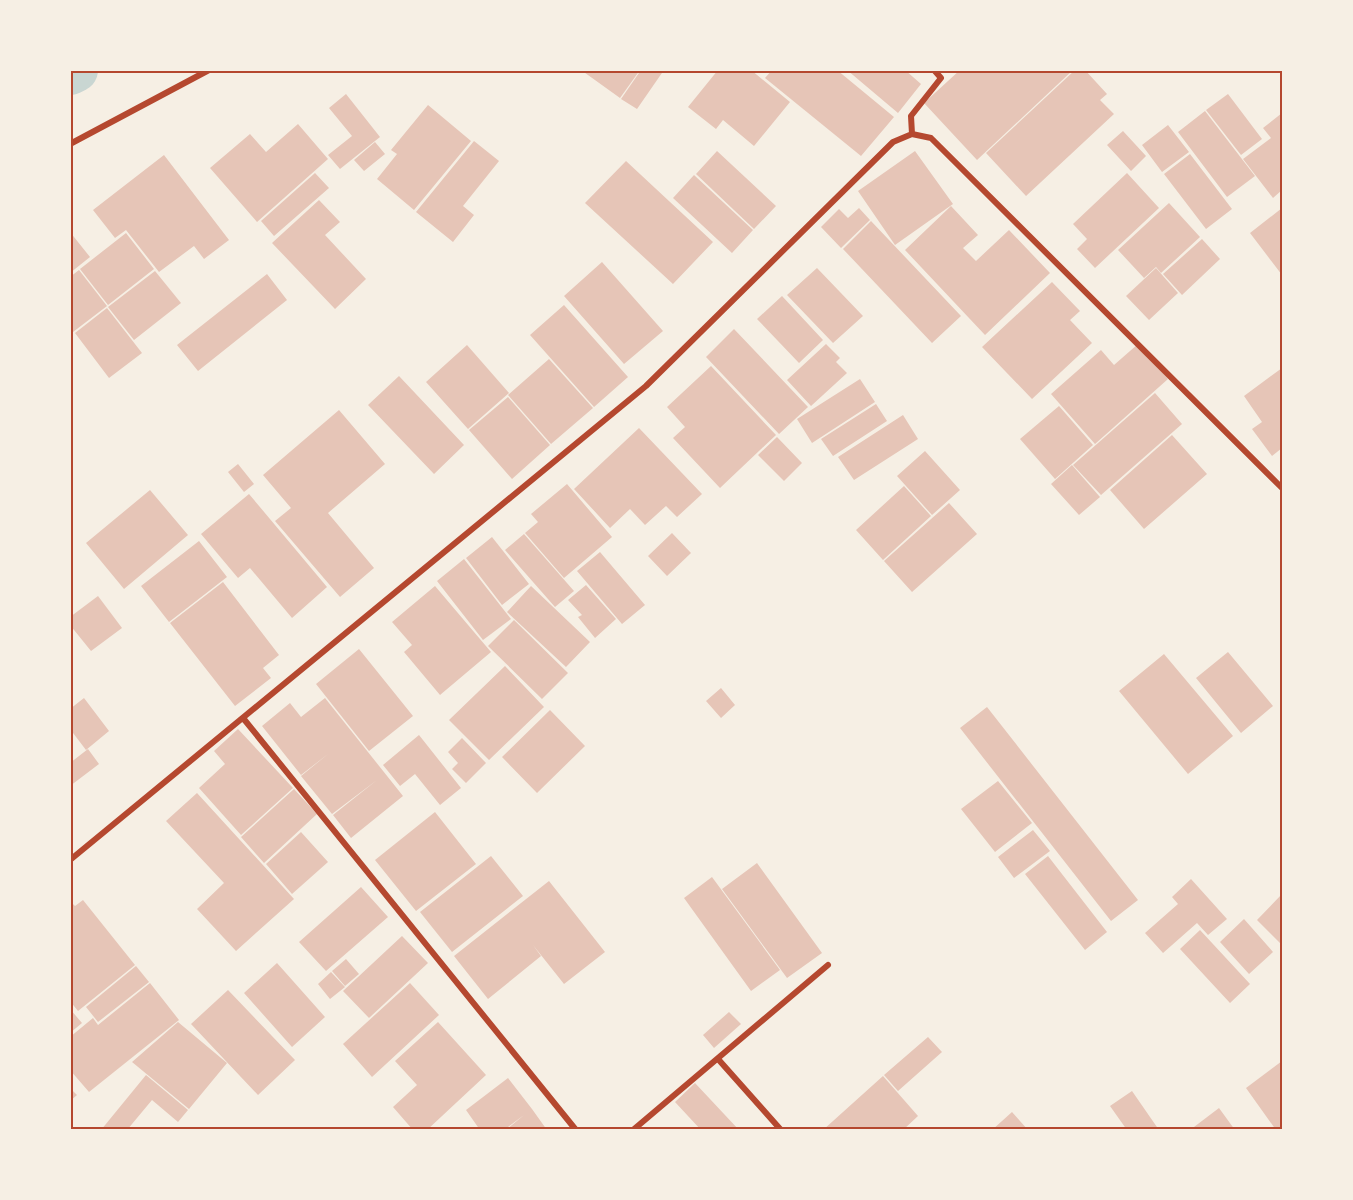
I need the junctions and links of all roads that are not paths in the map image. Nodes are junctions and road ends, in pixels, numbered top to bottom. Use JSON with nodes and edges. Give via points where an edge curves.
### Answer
{"nodes":[{"id":1,"x":209,"y":70,"type":"edge"},
{"id":2,"x":934,"y":70,"type":"edge"},
{"id":3,"x":912,"y":134,"type":"junction"},
{"id":4,"x":70,"y":144,"type":"edge"},
{"id":5,"x":1282,"y":488,"type":"edge"},
{"id":6,"x":243,"y":718,"type":"junction"},
{"id":7,"x":70,"y":860,"type":"edge"},
{"id":8,"x":828,"y":965,"type":"dead end"},
{"id":9,"x":718,"y":1059,"type":"junction"},
{"id":10,"x":576,"y":1130,"type":"edge"},
{"id":11,"x":633,"y":1130,"type":"edge"},
{"id":12,"x":782,"y":1130,"type":"edge"}],
"edges":[{"from":1,"to":4,"type":"street"},
{"from":2,"to":3,"type":"street","via":[[941,78],[911,116]]},
{"from":3,"to":5,"type":"street","via":[[931,138]]},
{"from":3,"to":6,"type":"street","via":[[893,142],[646,386]]},
{"from":6,"to":7,"type":"street"},
{"from":6,"to":10,"type":"street"},
{"from":8,"to":9,"type":"street"},
{"from":9,"to":11,"type":"street"},
{"from":9,"to":12,"type":"street"}]}
